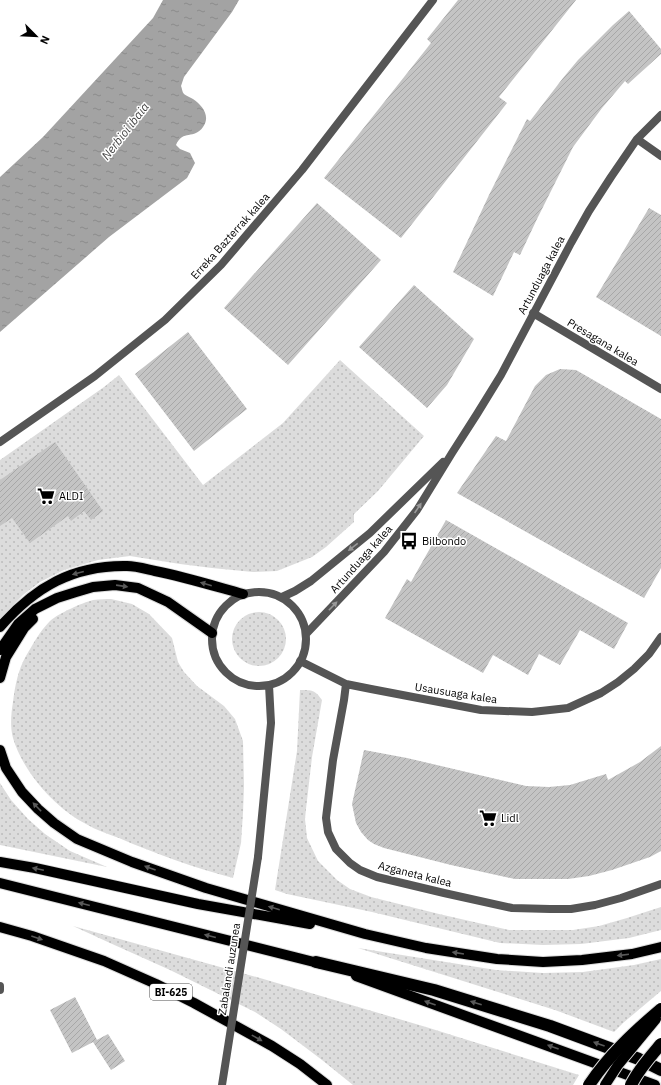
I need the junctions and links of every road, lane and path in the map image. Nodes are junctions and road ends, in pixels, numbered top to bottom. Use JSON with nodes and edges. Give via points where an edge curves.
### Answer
{"nodes":[{"id":1,"x":433,"y":0,"type":"edge"},
{"id":2,"x":661,"y":115,"type":"edge"},
{"id":3,"x":637,"y":139,"type":"junction"},
{"id":4,"x":661,"y":156,"type":"edge"},
{"id":5,"x":533,"y":313,"type":"junction"},
{"id":6,"x":661,"y":389,"type":"edge"},
{"id":7,"x":0,"y":442,"type":"edge"},
{"id":8,"x":452,"y":453,"type":"junction"},
{"id":9,"x":243,"y":594,"type":"junction"},
{"id":10,"x":282,"y":597,"type":"junction"},
{"id":11,"x":57,"y":598,"type":"junction"},
{"id":12,"x":0,"y":627,"type":"edge"},
{"id":13,"x":212,"y":633,"type":"junction"},
{"id":14,"x":306,"y":634,"type":"junction"},
{"id":15,"x":661,"y":637,"type":"edge"},
{"id":16,"x":0,"y":650,"type":"edge"},
{"id":17,"x":300,"y":661,"type":"junction"},
{"id":18,"x":0,"y":678,"type":"edge"},
{"id":19,"x":269,"y":684,"type":"junction"},
{"id":20,"x":346,"y":684,"type":"junction"},
{"id":21,"x":0,"y":750,"type":"edge"},
{"id":22,"x":0,"y":862,"type":"edge"},
{"id":23,"x":0,"y":883,"type":"edge"},
{"id":24,"x":661,"y":884,"type":"edge"},
{"id":25,"x":0,"y":927,"type":"edge"},
{"id":26,"x":365,"y":934,"type":"junction"},
{"id":27,"x":661,"y":948,"type":"edge"},
{"id":28,"x":316,"y":962,"type":"junction"},
{"id":29,"x":0,"y":986,"type":"edge"},
{"id":30,"x":0,"y":990,"type":"edge"},
{"id":31,"x":661,"y":1010,"type":"edge"},
{"id":32,"x":661,"y":1013,"type":"edge"},
{"id":33,"x":661,"y":1044,"type":"edge"},
{"id":34,"x":661,"y":1070,"type":"edge"},
{"id":35,"x":222,"y":1085,"type":"edge"},
{"id":36,"x":327,"y":1085,"type":"edge"},
{"id":37,"x":589,"y":1085,"type":"edge"},
{"id":38,"x":605,"y":1085,"type":"edge"},
{"id":39,"x":631,"y":1085,"type":"edge"},
{"id":40,"x":655,"y":1085,"type":"edge"}],
"edges":[{"from":1,"to":7,"type":"street","name":"Erreka Bazterrak kalea","via":[[302,170],[221,265],[165,320],[95,376]]},
{"from":2,"to":3,"type":"street","name":"Artunduaga kalea"},
{"from":3,"to":4,"type":"street"},
{"from":3,"to":5,"type":"street","name":"Artunduaga kalea","via":[[589,211]]},
{"from":5,"to":6,"type":"street","name":"Presagana kalea"},
{"from":5,"to":8,"type":"street","name":"Artunduaga kalea","via":[[501,375]]},
{"from":8,"to":10,"type":"street","name":"Artunduaga kalea","one_way":true,"via":[[370,533],[311,581]]},
{"from":14,"to":8,"type":"street","name":"Artunduaga kalea","one_way":true,"via":[[384,552],[417,510]]},
{"from":9,"to":10,"type":"street","via":[[263,592]]},
{"from":9,"to":12,"type":"main road","one_way":true,"via":[[176,575],[129,566],[99,567],[66,576],[44,588],[27,600]]},
{"from":9,"to":13,"type":"street","via":[[222,609]]},
{"from":10,"to":14,"type":"street","via":[[298,613],[304,623]]},
{"from":11,"to":13,"type":"main road","one_way":true,"via":[[93,587],[115,585],[138,588],[168,602]]},
{"from":11,"to":16,"type":"main road","via":[[34,609],[18,624]]},
{"from":11,"to":18,"type":"main road","via":[[24,628],[6,657]]},
{"from":13,"to":19,"type":"street","via":[[216,659],[232,678],[244,684]]},
{"from":14,"to":17,"type":"street","via":[[306,646]]},
{"from":15,"to":20,"type":"street","name":"Usausuaga kalea","via":[[649,654],[618,682],[568,708],[532,712],[481,710]]},
{"from":17,"to":19,"type":"street","via":[[295,669],[279,682]]},
{"from":17,"to":20,"type":"street","name":"Usausuaga kalea"},
{"from":19,"to":35,"type":"street","name":"Zabalandi auzunea","bridge":true,"via":[[271,723],[258,857]]},
{"from":20,"to":24,"type":"street","name":"Azganeta kalea","via":[[326,818],[328,832],[336,849],[360,870],[381,878],[512,908],[564,909],[595,905]]},
{"from":26,"to":21,"type":"main road","one_way":true,"via":[[206,888],[77,839],[54,823],[22,792],[6,768]]},
{"from":26,"to":22,"type":"main road","one_way":true,"via":[[198,904]]},
{"from":28,"to":23,"type":"main road","one_way":true},
{"from":25,"to":36,"type":"main road","number":"BI-625","one_way":true,"via":[[104,961],[194,1003],[272,1046]]},
{"from":27,"to":26,"type":"main road","one_way":true,"via":[[582,960],[543,962],[497,959],[426,948]]},
{"from":34,"to":28,"type":"highway","one_way":true,"via":[[639,1059],[550,1026],[434,990]]},
{"from":40,"to":28,"type":"main road","one_way":true},
{"from":29,"to":30,"type":"street"},
{"from":31,"to":37,"type":"highway","bridge":true,"via":[[612,1054]]},
{"from":32,"to":38,"type":"main road","bridge":true,"via":[[618,1065]]},
{"from":33,"to":39,"type":"highway","bridge":true}]}
